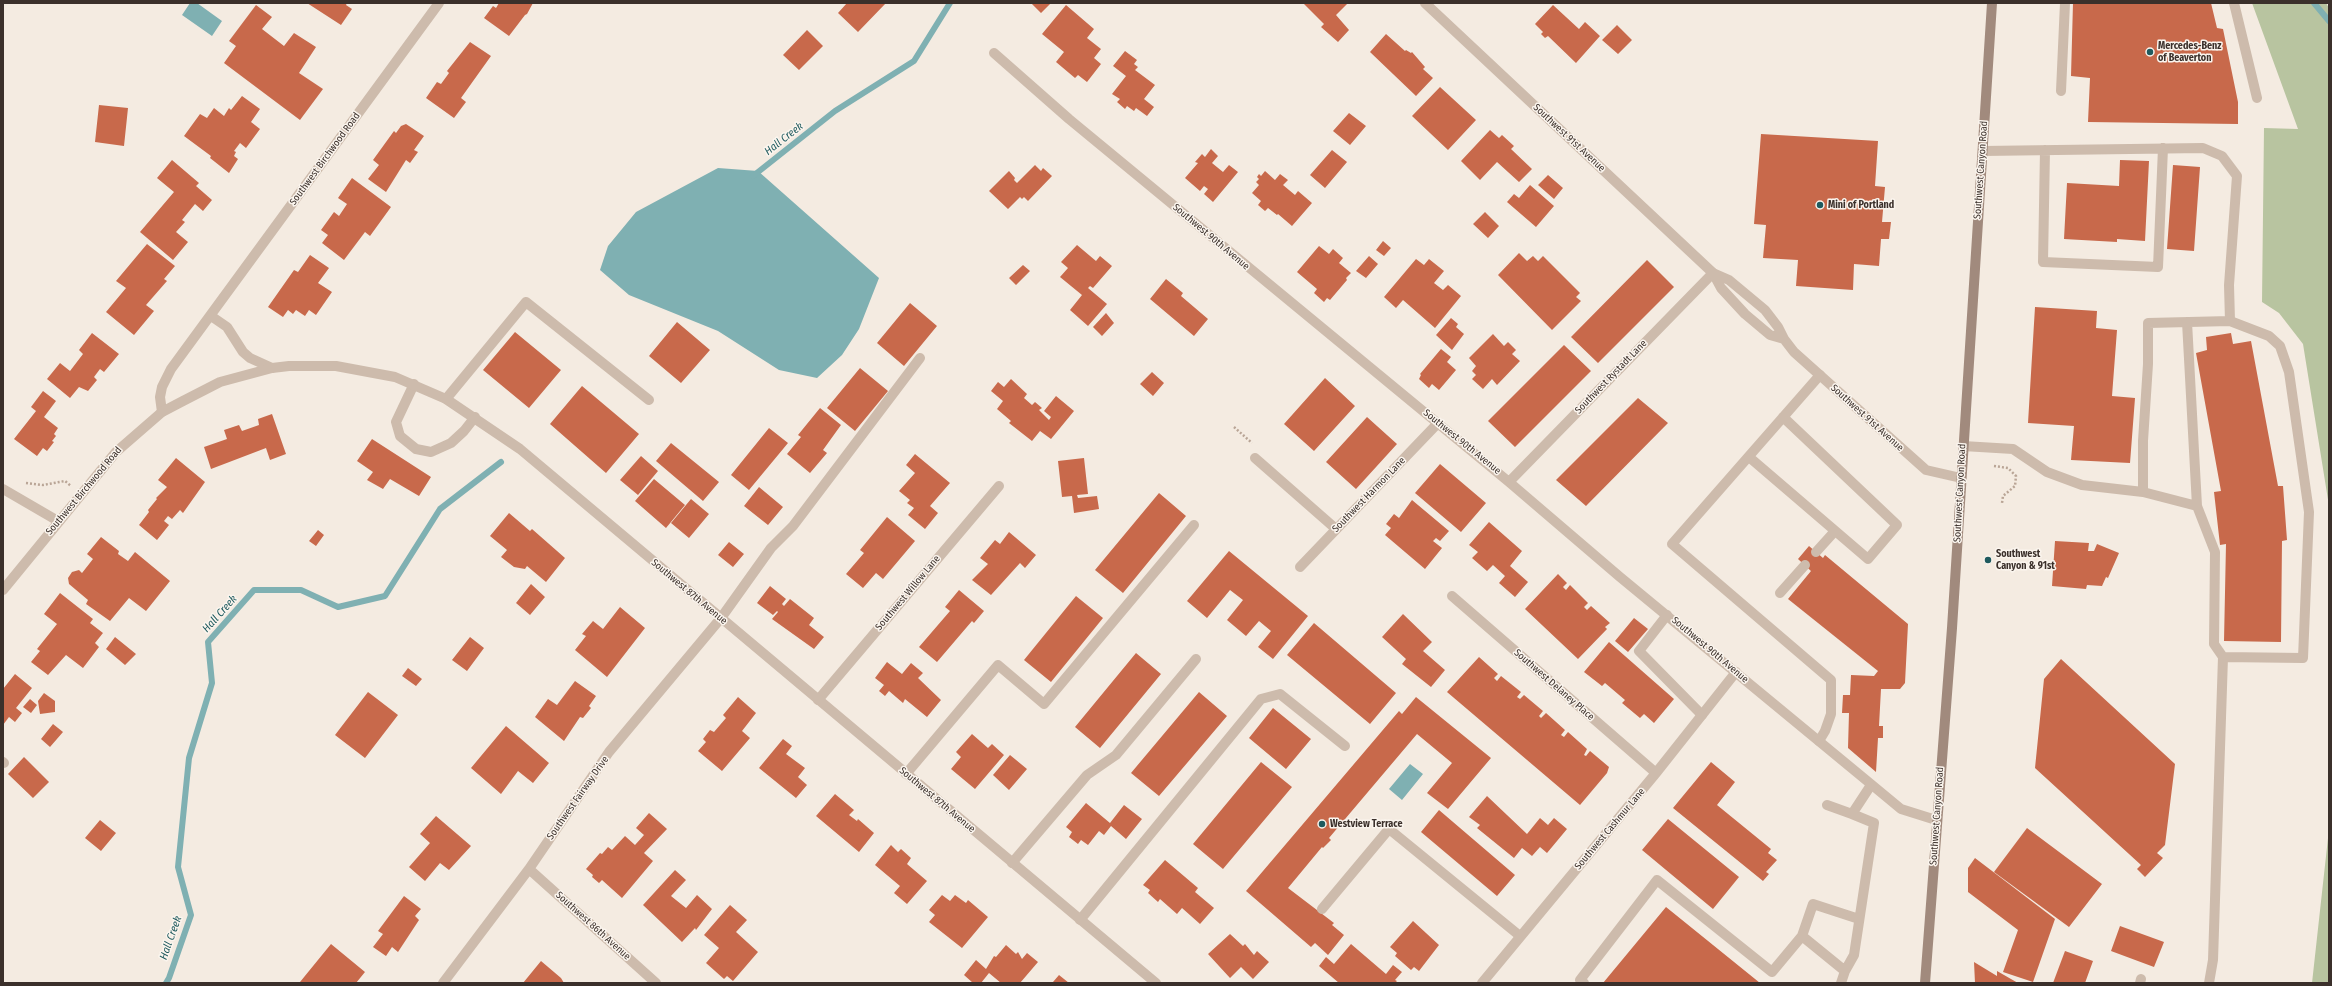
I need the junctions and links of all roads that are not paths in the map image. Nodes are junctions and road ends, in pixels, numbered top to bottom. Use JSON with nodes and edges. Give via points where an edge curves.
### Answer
{"nodes":[{"id":1,"x":1425,"y":3,"type":"edge"},
{"id":2,"x":1992,"y":3,"type":"edge"},
{"id":3,"x":2065,"y":3,"type":"edge"},
{"id":4,"x":2234,"y":3,"type":"edge"},
{"id":5,"x":435,"y":4,"type":"edge"},
{"id":6,"x":994,"y":53,"type":"dead end"},
{"id":7,"x":2061,"y":91,"type":"dead end"},
{"id":8,"x":2257,"y":98,"type":"dead end"},
{"id":9,"x":2164,"y":148,"type":"junction"},
{"id":10,"x":2045,"y":150,"type":"junction"},
{"id":11,"x":1983,"y":151,"type":"junction"},
{"id":12,"x":1713,"y":273,"type":"junction"},
{"id":13,"x":211,"y":316,"type":"junction"},
{"id":14,"x":2230,"y":321,"type":"junction"},
{"id":15,"x":2187,"y":322,"type":"junction"},
{"id":16,"x":1784,"y":339,"type":"junction"},
{"id":17,"x":920,"y":358,"type":"dead end"},
{"id":18,"x":272,"y":368,"type":"junction"},
{"id":19,"x":1820,"y":375,"type":"junction"},
{"id":20,"x":414,"y":384,"type":"junction"},
{"id":21,"x":446,"y":399,"type":"junction"},
{"id":22,"x":649,"y":400,"type":"dead end"},
{"id":23,"x":162,"y":412,"type":"junction"},
{"id":24,"x":475,"y":417,"type":"junction"},
{"id":25,"x":1782,"y":417,"type":"junction"},
{"id":26,"x":1438,"y":423,"type":"junction"},
{"id":27,"x":1963,"y":446,"type":"junction"},
{"id":28,"x":1749,"y":457,"type":"junction"},
{"id":29,"x":1255,"y":458,"type":"road end"},
{"id":30,"x":1961,"y":478,"type":"junction"},
{"id":31,"x":1510,"y":482,"type":"junction"},
{"id":32,"x":999,"y":486,"type":"dead end"},
{"id":33,"x":3,"y":489,"type":"edge"},
{"id":34,"x":2143,"y":492,"type":"junction"},
{"id":35,"x":2197,"y":506,"type":"junction"},
{"id":36,"x":58,"y":521,"type":"junction"},
{"id":37,"x":1194,"y":526,"type":"dead end"},
{"id":38,"x":1336,"y":529,"type":"junction"},
{"id":39,"x":1835,"y":531,"type":"junction"},
{"id":40,"x":1816,"y":552,"type":"dead end"},
{"id":41,"x":1805,"y":565,"type":"dead end"},
{"id":42,"x":1300,"y":567,"type":"dead end"},
{"id":43,"x":3,"y":590,"type":"edge"},
{"id":44,"x":1780,"y":593,"type":"dead end"},
{"id":45,"x":1452,"y":596,"type":"dead end"},
{"id":46,"x":1667,"y":615,"type":"junction"},
{"id":47,"x":721,"y":618,"type":"junction"},
{"id":48,"x":2223,"y":656,"type":"junction"},
{"id":49,"x":1196,"y":659,"type":"dead end"},
{"id":50,"x":1736,"y":672,"type":"junction"},
{"id":51,"x":818,"y":700,"type":"junction"},
{"id":52,"x":1702,"y":715,"type":"junction"},
{"id":53,"x":1819,"y":741,"type":"junction"},
{"id":54,"x":1345,"y":746,"type":"dead end"},
{"id":55,"x":906,"y":774,"type":"junction"},
{"id":56,"x":1656,"y":774,"type":"junction"},
{"id":57,"x":1871,"y":784,"type":"junction"},
{"id":58,"x":1827,"y":805,"type":"dead end"},
{"id":59,"x":1852,"y":814,"type":"junction"},
{"id":60,"x":1936,"y":820,"type":"junction"},
{"id":61,"x":1012,"y":863,"type":"junction"},
{"id":62,"x":529,"y":869,"type":"junction"},
{"id":63,"x":1322,"y":909,"type":"dead end"},
{"id":64,"x":1859,"y":919,"type":"junction"},
{"id":65,"x":1080,"y":920,"type":"junction"},
{"id":66,"x":1520,"y":936,"type":"junction"},
{"id":67,"x":1802,"y":936,"type":"junction"},
{"id":68,"x":1845,"y":971,"type":"junction"},
{"id":69,"x":443,"y":983,"type":"edge"},
{"id":70,"x":656,"y":983,"type":"edge"},
{"id":71,"x":1156,"y":983,"type":"edge"},
{"id":72,"x":1482,"y":983,"type":"edge"},
{"id":73,"x":1584,"y":983,"type":"edge"},
{"id":74,"x":1841,"y":983,"type":"edge"},
{"id":75,"x":1925,"y":983,"type":"edge"},
{"id":76,"x":2210,"y":983,"type":"edge"}],
"edges":[{"from":1,"to":12,"type":"street","name":"Southwest 91st Avenue"},
{"from":2,"to":11,"type":"main road","name":"Southwest Canyon Road"},
{"from":3,"to":7,"type":"street"},
{"from":4,"to":8,"type":"street"},
{"from":5,"to":13,"type":"street","name":"Southwest Birchwood Road"},
{"from":6,"to":26,"type":"street","name":"Southwest 90th Avenue","via":[[1081,130]]},
{"from":9,"to":10,"type":"street"},
{"from":9,"to":10,"type":"street","via":[[2158,267],[2043,262]]},
{"from":9,"to":14,"type":"street","via":[[2203,148],[2222,156],[2237,176],[2229,285]]},
{"from":10,"to":11,"type":"street"},
{"from":11,"to":27,"type":"main road","name":"Southwest Canyon Road"},
{"from":12,"to":16,"type":"street","name":"Southwest 91st Avenue","via":[[1729,280],[1765,310]]},
{"from":12,"to":16,"type":"street","name":"Southwest 91st Avenue","via":[[1721,288],[1745,314],[1770,335]]},
{"from":12,"to":31,"type":"street","name":"Southwest Rystadt Lane"},
{"from":13,"to":18,"type":"street","via":[[227,327],[243,352],[250,358]]},
{"from":13,"to":23,"type":"street","name":"Southwest Birchwood Road","via":[[165,379],[160,397]]},
{"from":14,"to":15,"type":"street"},
{"from":14,"to":48,"type":"street","via":[[2268,336],[2280,346],[2289,372],[2309,512],[2304,658]]},
{"from":15,"to":34,"type":"street","via":[[2148,323]]},
{"from":15,"to":35,"type":"street"},
{"from":16,"to":19,"type":"street","name":"Southwest 91st Avenue"},
{"from":17,"to":47,"type":"street","name":"Southwest Fairway Drive","via":[[793,526],[771,548]]},
{"from":18,"to":20,"type":"street","name":"Southwest 87th Avenue","via":[[336,366]]},
{"from":18,"to":23,"type":"street","name":"Southwest 87th Avenue","via":[[220,382]]},
{"from":19,"to":25,"type":"street"},
{"from":19,"to":30,"type":"street","name":"Southwest 91st Avenue","via":[[1926,470]]},
{"from":20,"to":21,"type":"street","name":"Southwest 87th Avenue"},
{"from":20,"to":24,"type":"street","via":[[396,422],[400,436],[416,449],[431,452],[451,443]]},
{"from":21,"to":22,"type":"street","via":[[526,302]]},
{"from":21,"to":24,"type":"street","name":"Southwest 87th Avenue"},
{"from":23,"to":36,"type":"street","name":"Southwest Birchwood Road","via":[[116,452]]},
{"from":24,"to":47,"type":"street","name":"Southwest 87th Avenue","via":[[520,449]]},
{"from":25,"to":28,"type":"street"},
{"from":25,"to":39,"type":"street","via":[[1897,525],[1868,559]]},
{"from":26,"to":31,"type":"street","name":"Southwest 90th Avenue"},
{"from":26,"to":38,"type":"street","name":"Southwest Harmon Lane"},
{"from":27,"to":30,"type":"main road","name":"Southwest Canyon Road"},
{"from":27,"to":34,"type":"street","via":[[2013,450],[2047,472],[2082,485]]},
{"from":28,"to":39,"type":"street"},
{"from":28,"to":53,"type":"street","via":[[1672,544],[1831,680],[1831,714]]},
{"from":29,"to":38,"type":"street"},
{"from":30,"to":60,"type":"main road","name":"Southwest Canyon Road"},
{"from":31,"to":46,"type":"street","name":"Southwest 90th Avenue"},
{"from":32,"to":51,"type":"street","name":"Southwest Willow Lane"},
{"from":33,"to":36,"type":"street"},
{"from":34,"to":35,"type":"street"},
{"from":35,"to":48,"type":"street","via":[[2215,552],[2214,644]]},
{"from":36,"to":43,"type":"street","name":"Southwest Birchwood Road"},
{"from":37,"to":55,"type":"street","via":[[1044,704],[998,665]]},
{"from":38,"to":42,"type":"street","name":"Southwest Harmon Lane"},
{"from":39,"to":40,"type":"street"},
{"from":41,"to":44,"type":"street"},
{"from":45,"to":56,"type":"street","name":"Southwest Delaney Place"},
{"from":46,"to":50,"type":"street","name":"Southwest 90th Avenue"},
{"from":46,"to":52,"type":"street","via":[[1639,651]]},
{"from":47,"to":51,"type":"street","name":"Southwest 87th Avenue"},
{"from":47,"to":62,"type":"street","name":"Southwest Fairway Drive","via":[[609,752]]},
{"from":48,"to":76,"type":"street","via":[[2213,960]]},
{"from":49,"to":61,"type":"street","via":[[1116,755],[1088,776]]},
{"from":50,"to":52,"type":"street","name":"Southwest Cashmur Lane"},
{"from":50,"to":53,"type":"street","name":"Southwest 90th Avenue"},
{"from":51,"to":55,"type":"street","name":"Southwest 87th Avenue"},
{"from":52,"to":56,"type":"street","name":"Southwest Cashmur Lane"},
{"from":53,"to":57,"type":"street","name":"Southwest 90th Avenue"},
{"from":54,"to":65,"type":"street","via":[[1280,694],[1261,698]]},
{"from":55,"to":61,"type":"street","name":"Southwest 87th Avenue"},
{"from":56,"to":66,"type":"street","name":"Southwest Cashmur Lane"},
{"from":57,"to":59,"type":"street"},
{"from":57,"to":60,"type":"street","name":"Southwest 90th Avenue","via":[[1901,809]]},
{"from":58,"to":59,"type":"street"},
{"from":59,"to":64,"type":"street","via":[[1874,823]]},
{"from":60,"to":75,"type":"main road","name":"Southwest Canyon Road"},
{"from":61,"to":65,"type":"street","name":"Southwest 87th Avenue"},
{"from":62,"to":69,"type":"street","name":"Southwest Fairway Drive"},
{"from":62,"to":70,"type":"street","name":"Southwest 86th Avenue"},
{"from":63,"to":66,"type":"street","via":[[1388,829]]},
{"from":64,"to":67,"type":"street","via":[[1813,904]]},
{"from":64,"to":68,"type":"street","via":[[1854,955]]},
{"from":65,"to":71,"type":"street","name":"Southwest 87th Avenue"},
{"from":66,"to":72,"type":"street","name":"Southwest Cashmur Lane"},
{"from":67,"to":68,"type":"street"},
{"from":67,"to":73,"type":"street","via":[[1772,972],[1657,880],[1580,980]]},
{"from":68,"to":74,"type":"street"}]}
